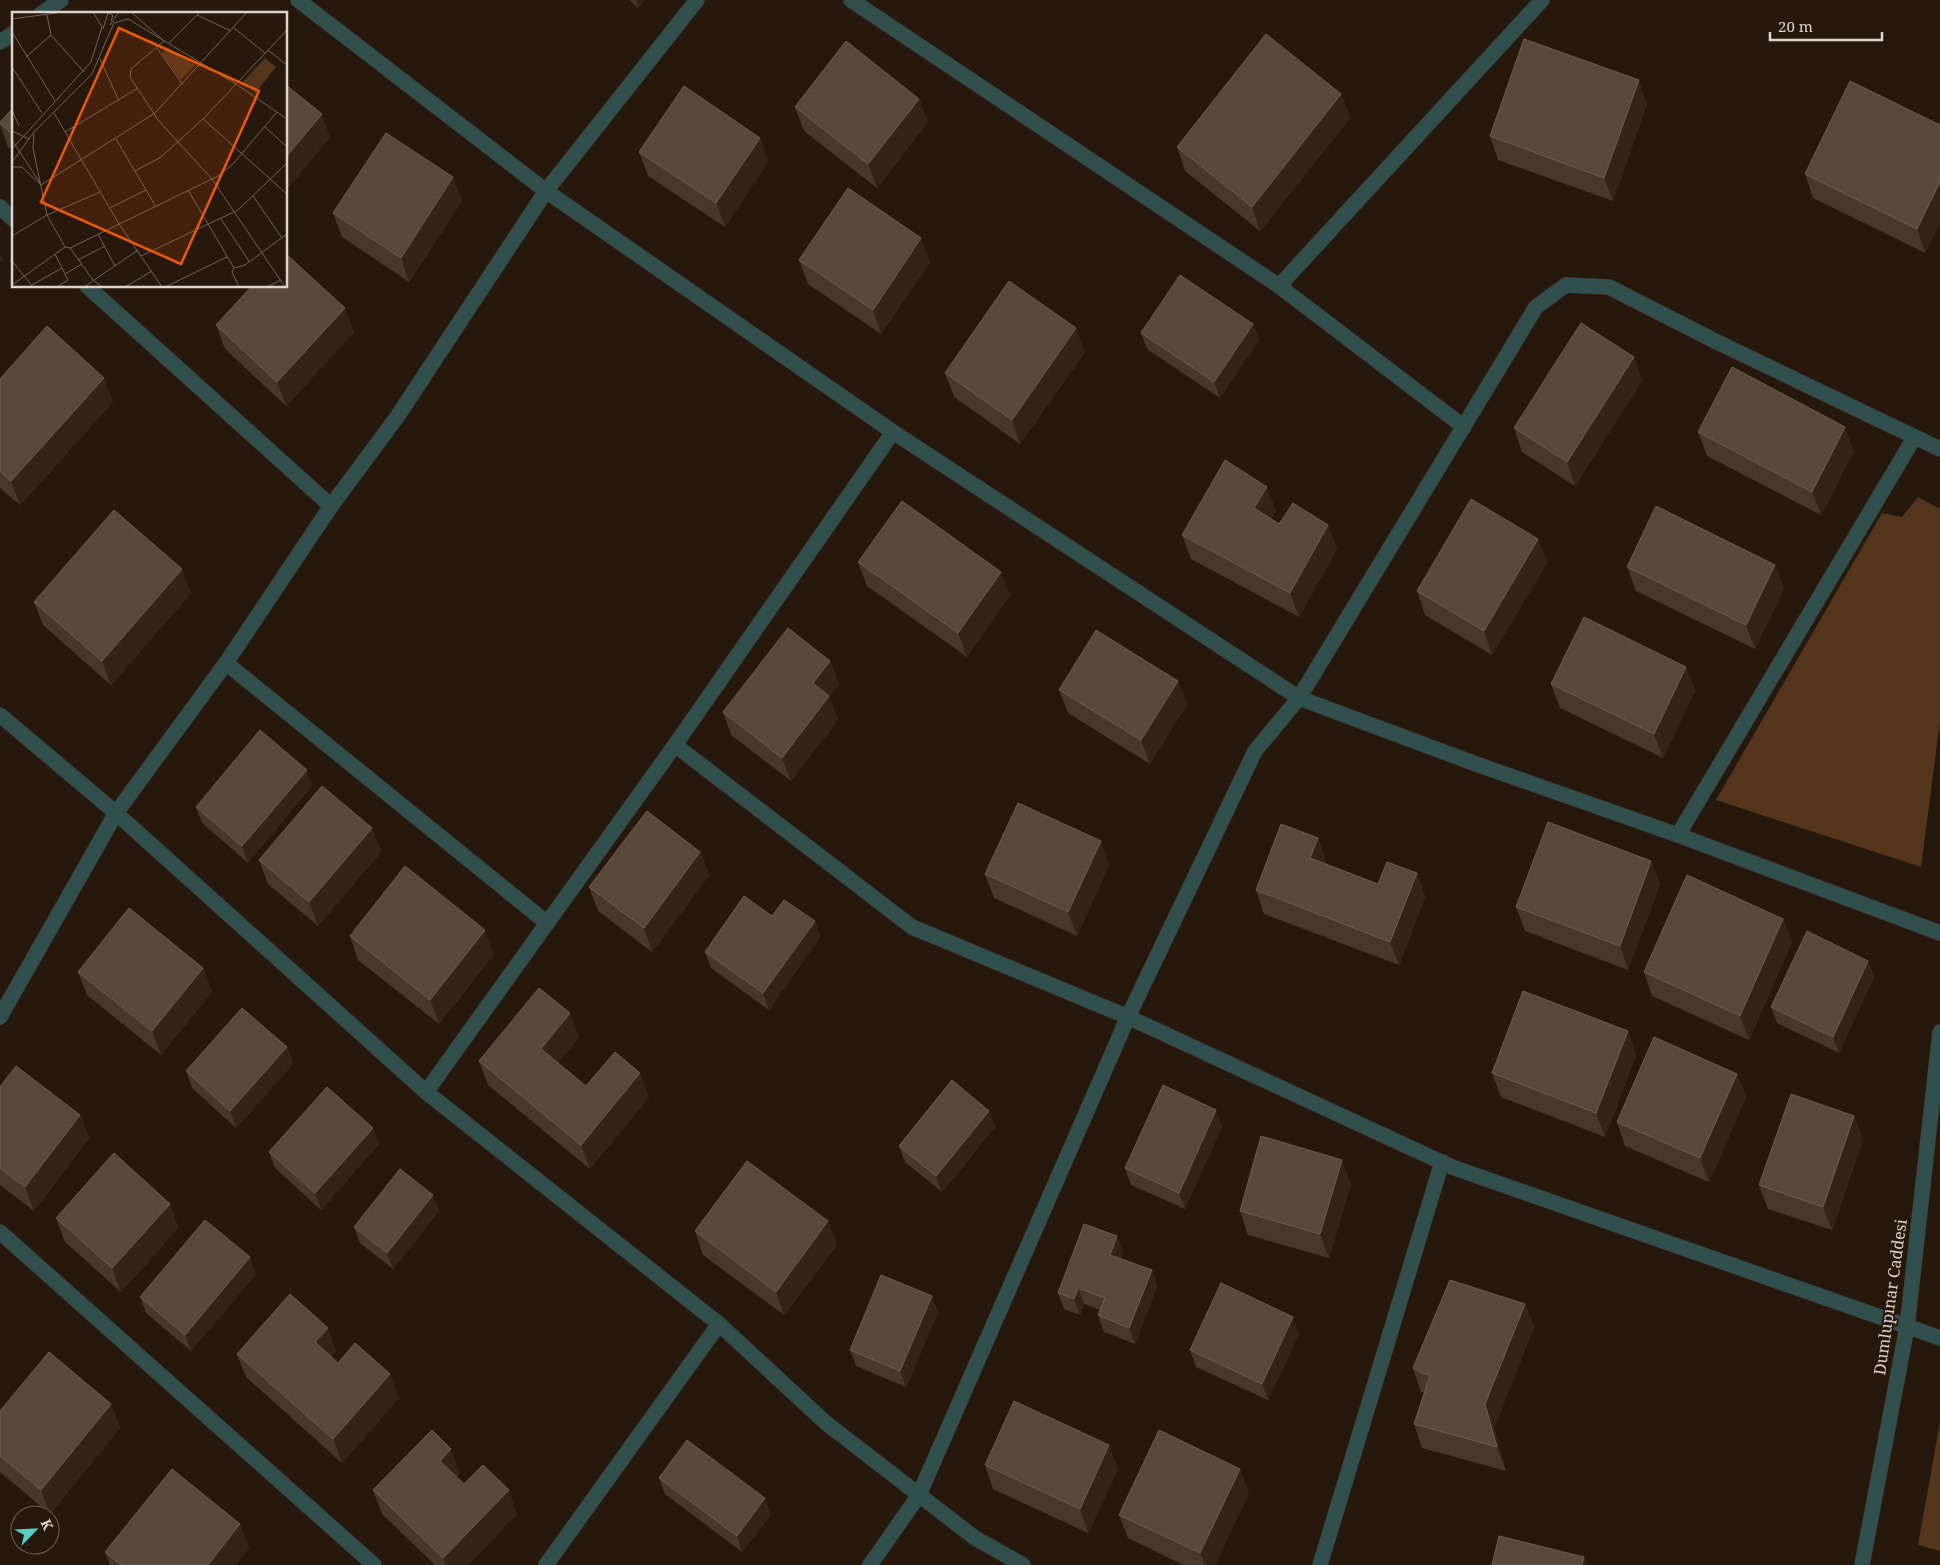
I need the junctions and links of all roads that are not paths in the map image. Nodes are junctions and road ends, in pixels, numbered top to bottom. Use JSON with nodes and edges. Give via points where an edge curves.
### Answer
{"nodes":[{"id":1,"x":61,"y":0,"type":"edge"},
{"id":2,"x":298,"y":0,"type":"edge"},
{"id":3,"x":697,"y":0,"type":"edge"},
{"id":4,"x":851,"y":0,"type":"edge"},
{"id":5,"x":1542,"y":0,"type":"edge"},
{"id":6,"x":44,"y":12,"type":"edge"},
{"id":7,"x":12,"y":33,"type":"edge"},
{"id":8,"x":0,"y":42,"type":"edge"},
{"id":9,"x":546,"y":191,"type":"junction"},
{"id":10,"x":0,"y":207,"type":"edge"},
{"id":11,"x":12,"y":218,"type":"edge"},
{"id":12,"x":1279,"y":286,"type":"junction"},
{"id":13,"x":89,"y":288,"type":"edge"},
{"id":14,"x":1464,"y":427,"type":"junction"},
{"id":15,"x":893,"y":432,"type":"junction"},
{"id":16,"x":1914,"y":438,"type":"junction"},
{"id":17,"x":1940,"y":449,"type":"edge"},
{"id":18,"x":331,"y":506,"type":"junction"},
{"id":19,"x":226,"y":663,"type":"junction"},
{"id":20,"x":1298,"y":698,"type":"junction"},
{"id":21,"x":0,"y":715,"type":"edge"},
{"id":22,"x":675,"y":745,"type":"junction"},
{"id":23,"x":116,"y":813,"type":"junction"},
{"id":24,"x":1678,"y":835,"type":"junction"},
{"id":25,"x":547,"y":923,"type":"junction"},
{"id":26,"x":1940,"y":933,"type":"edge"},
{"id":27,"x":0,"y":1017,"type":"edge"},
{"id":28,"x":1128,"y":1017,"type":"junction"},
{"id":29,"x":1940,"y":1032,"type":"edge"},
{"id":30,"x":426,"y":1092,"type":"junction"},
{"id":31,"x":1442,"y":1162,"type":"junction"},
{"id":32,"x":0,"y":1232,"type":"edge"},
{"id":33,"x":719,"y":1324,"type":"junction"},
{"id":34,"x":1906,"y":1327,"type":"junction"},
{"id":35,"x":1940,"y":1338,"type":"edge"},
{"id":36,"x":919,"y":1495,"type":"junction"},
{"id":37,"x":374,"y":1565,"type":"edge"},
{"id":38,"x":546,"y":1565,"type":"edge"},
{"id":39,"x":870,"y":1565,"type":"edge"},
{"id":40,"x":1024,"y":1565,"type":"edge"},
{"id":41,"x":1320,"y":1565,"type":"edge"},
{"id":42,"x":1862,"y":1565,"type":"edge"}],
"edges":[{"from":1,"to":6,"type":"street"},
{"from":2,"to":9,"type":"street"},
{"from":3,"to":9,"type":"street"},
{"from":4,"to":12,"type":"street"},
{"from":5,"to":12,"type":"street"},
{"from":7,"to":8,"type":"street"},
{"from":9,"to":15,"type":"street"},
{"from":9,"to":18,"type":"street","via":[[397,417]]},
{"from":10,"to":11,"type":"street"},
{"from":12,"to":14,"type":"street"},
{"from":13,"to":18,"type":"street"},
{"from":14,"to":16,"type":"street","via":[[1536,307],[1566,285],[1609,287]]},
{"from":14,"to":20,"type":"street"},
{"from":15,"to":20,"type":"street"},
{"from":15,"to":22,"type":"street"},
{"from":16,"to":17,"type":"street"},
{"from":16,"to":24,"type":"street"},
{"from":18,"to":19,"type":"street"},
{"from":19,"to":23,"type":"street"},
{"from":19,"to":25,"type":"street"},
{"from":20,"to":24,"type":"street"},
{"from":20,"to":28,"type":"street","via":[[1255,751]]},
{"from":21,"to":23,"type":"street"},
{"from":22,"to":25,"type":"street"},
{"from":22,"to":28,"type":"street","via":[[912,927]]},
{"from":23,"to":27,"type":"street"},
{"from":23,"to":30,"type":"street"},
{"from":24,"to":26,"type":"street"},
{"from":25,"to":30,"type":"street"},
{"from":28,"to":31,"type":"street"},
{"from":28,"to":36,"type":"street"},
{"from":29,"to":34,"type":"street","name":"Dumlupınar Caddesi"},
{"from":30,"to":33,"type":"street"},
{"from":31,"to":34,"type":"street"},
{"from":31,"to":41,"type":"street"},
{"from":32,"to":37,"type":"street"},
{"from":33,"to":36,"type":"street","via":[[826,1423]]},
{"from":33,"to":38,"type":"street"},
{"from":34,"to":35,"type":"street"},
{"from":34,"to":42,"type":"street","name":"Dumlupınar Caddesi"},
{"from":36,"to":39,"type":"street"},
{"from":36,"to":40,"type":"street","via":[[975,1538]]}]}
